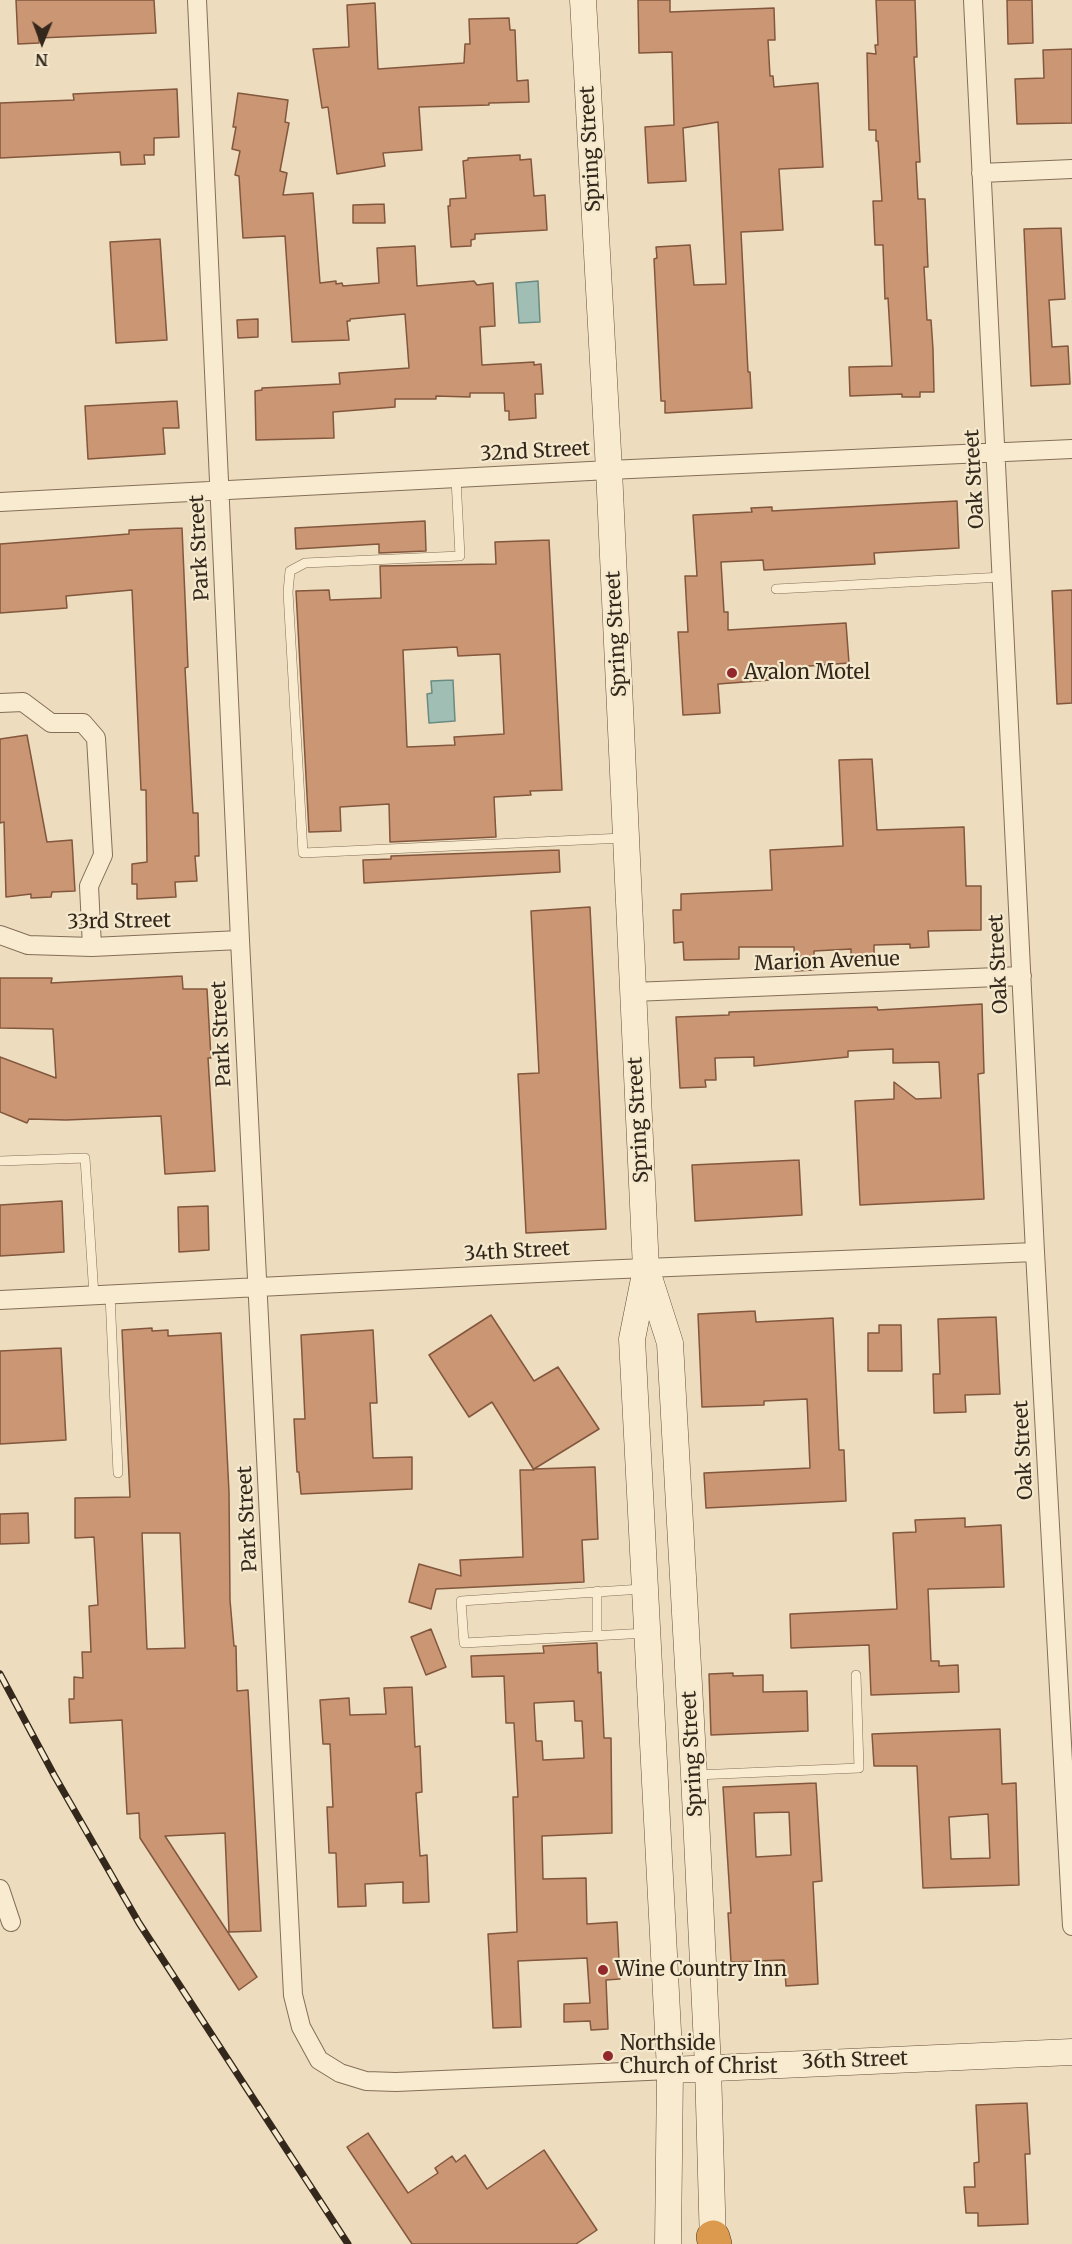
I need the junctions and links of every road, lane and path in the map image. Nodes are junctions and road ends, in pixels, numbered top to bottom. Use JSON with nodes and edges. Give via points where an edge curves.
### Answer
{"nodes":[{"id":1,"x":197,"y":0,"type":"edge"},
{"id":2,"x":583,"y":0,"type":"edge"},
{"id":3,"x":973,"y":0,"type":"edge"},
{"id":4,"x":1072,"y":169,"type":"edge"},
{"id":5,"x":981,"y":173,"type":"junction"},
{"id":6,"x":1072,"y":449,"type":"edge"},
{"id":7,"x":996,"y":452,"type":"junction"},
{"id":8,"x":609,"y":470,"type":"junction"},
{"id":9,"x":456,"y":478,"type":"junction"},
{"id":10,"x":220,"y":492,"type":"junction"},
{"id":11,"x":0,"y":502,"type":"edge"},
{"id":12,"x":1003,"y":577,"type":"junction"},
{"id":13,"x":776,"y":590,"type":"dead end"},
{"id":14,"x":0,"y":703,"type":"edge"},
{"id":15,"x":626,"y":838,"type":"junction"},
{"id":16,"x":0,"y":935,"type":"edge"},
{"id":17,"x":240,"y":940,"type":"junction"},
{"id":18,"x":92,"y":947,"type":"junction"},
{"id":19,"x":1022,"y":976,"type":"junction"},
{"id":20,"x":633,"y":992,"type":"junction"},
{"id":21,"x":0,"y":1161,"type":"edge"},
{"id":22,"x":1035,"y":1252,"type":"junction"},
{"id":23,"x":646,"y":1269,"type":"junction"},
{"id":24,"x":259,"y":1288,"type":"junction"},
{"id":25,"x":102,"y":1295,"type":"junction"},
{"id":26,"x":0,"y":1300,"type":"edge"},
{"id":27,"x":118,"y":1473,"type":"dead end"},
{"id":28,"x":645,"y":1588,"type":"junction"},
{"id":29,"x":597,"y":1591,"type":"junction"},
{"id":30,"x":647,"y":1633,"type":"junction"},
{"id":31,"x":597,"y":1636,"type":"junction"},
{"id":32,"x":856,"y":1675,"type":"dead end"},
{"id":33,"x":694,"y":1775,"type":"junction"},
{"id":34,"x":0,"y":1889,"type":"edge"},
{"id":35,"x":11,"y":1922,"type":"dead end"},
{"id":36,"x":1072,"y":1926,"type":"edge"},
{"id":37,"x":1072,"y":2052,"type":"edge"},
{"id":38,"x":319,"y":2060,"type":"joint"},
{"id":39,"x":708,"y":2067,"type":"junction"},
{"id":40,"x":670,"y":2070,"type":"junction"},
{"id":41,"x":714,"y":2242,"type":"edge"},
{"id":42,"x":668,"y":2244,"type":"edge"}],
"edges":[{"from":1,"to":10,"type":"street","name":"Park Street"},
{"from":2,"to":8,"type":"main road","name":"Spring Street"},
{"from":3,"to":5,"type":"street","name":"Oak Street"},
{"from":4,"to":5,"type":"street"},
{"from":5,"to":7,"type":"street","name":"Oak Street"},
{"from":6,"to":7,"type":"street","name":"32nd Street"},
{"from":7,"to":8,"type":"street","name":"32nd Street"},
{"from":7,"to":12,"type":"street","name":"Oak Street"},
{"from":8,"to":9,"type":"street","name":"32nd Street"},
{"from":8,"to":15,"type":"main road","name":"Spring Street"},
{"from":9,"to":10,"type":"street","name":"32nd Street"},
{"from":9,"to":15,"type":"lane","via":[[460,556],[305,563],[290,571],[303,853]]},
{"from":10,"to":11,"type":"street","name":"32nd Street"},
{"from":10,"to":17,"type":"street","name":"Park Street"},
{"from":12,"to":13,"type":"lane"},
{"from":12,"to":19,"type":"street","name":"Oak Street"},
{"from":14,"to":18,"type":"street","via":[[23,702],[51,723],[83,723],[96,738],[102,855],[89,886]]},
{"from":15,"to":20,"type":"main road","name":"Spring Street"},
{"from":16,"to":18,"type":"street","name":"33rd Street","via":[[28,945]]},
{"from":17,"to":18,"type":"street","name":"33rd Street"},
{"from":17,"to":24,"type":"street","name":"Park Street"},
{"from":19,"to":20,"type":"street","name":"Marion Avenue"},
{"from":19,"to":22,"type":"street","name":"Oak Street"},
{"from":20,"to":23,"type":"main road","name":"Spring Street"},
{"from":21,"to":25,"type":"lane","via":[[85,1158]]},
{"from":22,"to":23,"type":"street","name":"34th Street"},
{"from":22,"to":36,"type":"street","name":"Oak Street"},
{"from":23,"to":24,"type":"street","name":"34th Street"},
{"from":23,"to":28,"type":"main road","name":"Spring Street","via":[[632,1339]]},
{"from":23,"to":33,"type":"main road","name":"Spring Street","via":[[670,1343]]},
{"from":24,"to":25,"type":"street","name":"34th Street"},
{"from":24,"to":38,"type":"street","name":"Park Street","via":[[293,1995],[301,2027]]},
{"from":25,"to":26,"type":"street","name":"34th Street"},
{"from":25,"to":27,"type":"lane"},
{"from":28,"to":29,"type":"lane"},
{"from":28,"to":30,"type":"main road","name":"Spring Street"},
{"from":29,"to":31,"type":"lane"},
{"from":29,"to":31,"type":"lane","via":[[461,1601],[464,1643]]},
{"from":30,"to":31,"type":"lane"},
{"from":30,"to":40,"type":"main road","name":"Spring Street"},
{"from":32,"to":33,"type":"lane","via":[[859,1768]]},
{"from":33,"to":39,"type":"main road","name":"Spring Street"},
{"from":34,"to":35,"type":"street"},
{"from":37,"to":39,"type":"main road","name":"36th Street"},
{"from":38,"to":40,"type":"street","name":"36th Street","via":[[340,2073],[366,2081],[396,2082]]},
{"from":39,"to":40,"type":"main road","name":"36th Street"},
{"from":39,"to":41,"type":"main road","name":"Spring Street"},
{"from":40,"to":42,"type":"main road","name":"Spring Street"}]}
